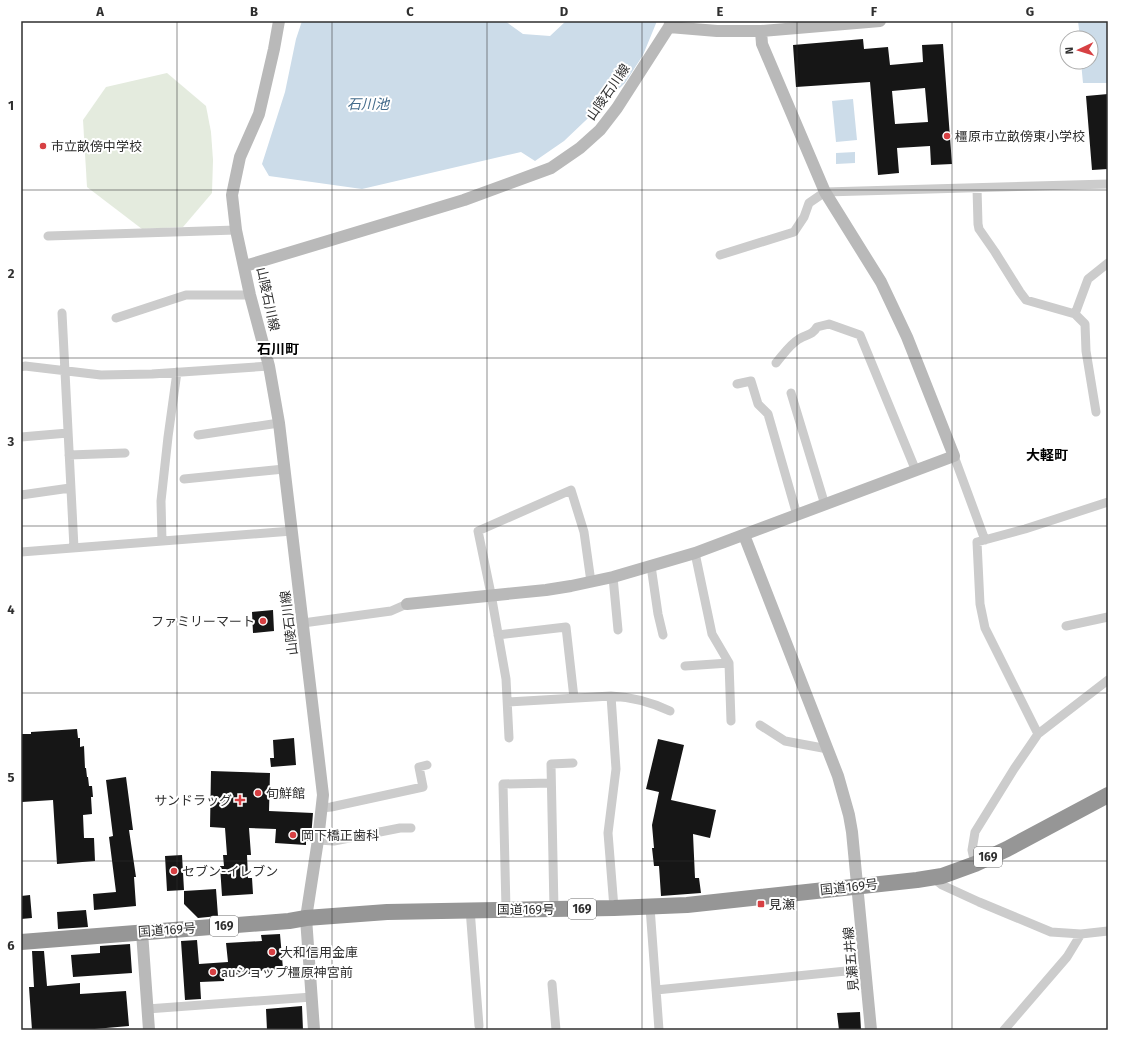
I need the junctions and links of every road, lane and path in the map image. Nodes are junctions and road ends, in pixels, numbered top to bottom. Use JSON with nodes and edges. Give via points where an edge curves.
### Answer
{"nodes":[{"id":1,"x":279,"y":21,"type":"edge"},
{"id":2,"x":880,"y":21,"type":"edge"},
{"id":3,"x":670,"y":24,"type":"edge"},
{"id":4,"x":761,"y":31,"type":"junction"},
{"id":5,"x":1108,"y":184,"type":"edge"},
{"id":6,"x":977,"y":188,"type":"junction"},
{"id":7,"x":825,"y":192,"type":"junction"},
{"id":8,"x":236,"y":230,"type":"junction"},
{"id":9,"x":48,"y":236,"type":"dead end"},
{"id":10,"x":720,"y":255,"type":"dead end"},
{"id":11,"x":1108,"y":263,"type":"edge"},
{"id":12,"x":245,"y":266,"type":"junction"},
{"id":13,"x":250,"y":295,"type":"junction"},
{"id":14,"x":62,"y":313,"type":"dead end"},
{"id":15,"x":1075,"y":314,"type":"junction"},
{"id":16,"x":116,"y":318,"type":"dead end"},
{"id":17,"x":776,"y":363,"type":"dead end"},
{"id":18,"x":269,"y":366,"type":"junction"},
{"id":19,"x":21,"y":367,"type":"edge"},
{"id":20,"x":66,"y":370,"type":"junction"},
{"id":21,"x":177,"y":372,"type":"junction"},
{"id":22,"x":738,"y":384,"type":"dead end"},
{"id":23,"x":791,"y":393,"type":"dead end"},
{"id":24,"x":1096,"y":412,"type":"dead end"},
{"id":25,"x":279,"y":423,"type":"junction"},
{"id":26,"x":68,"y":433,"type":"junction"},
{"id":27,"x":198,"y":435,"type":"dead end"},
{"id":28,"x":21,"y":437,"type":"edge"},
{"id":29,"x":125,"y":453,"type":"dead end"},
{"id":30,"x":69,"y":454,"type":"junction"},
{"id":31,"x":954,"y":456,"type":"junction"},
{"id":32,"x":284,"y":469,"type":"junction"},
{"id":33,"x":916,"y":471,"type":"junction"},
{"id":34,"x":184,"y":480,"type":"dead end"},
{"id":35,"x":70,"y":488,"type":"junction"},
{"id":36,"x":21,"y":495,"type":"edge"},
{"id":37,"x":1108,"y":502,"type":"edge"},
{"id":38,"x":825,"y":505,"type":"junction"},
{"id":39,"x":797,"y":515,"type":"junction"},
{"id":40,"x":292,"y":531,"type":"junction"},
{"id":41,"x":744,"y":535,"type":"junction"},
{"id":42,"x":985,"y":540,"type":"junction"},
{"id":43,"x":162,"y":541,"type":"junction"},
{"id":44,"x":74,"y":548,"type":"junction"},
{"id":45,"x":21,"y":552,"type":"edge"},
{"id":46,"x":695,"y":553,"type":"junction"},
{"id":47,"x":652,"y":566,"type":"junction"},
{"id":48,"x":613,"y":577,"type":"junction"},
{"id":49,"x":590,"y":582,"type":"junction"},
{"id":50,"x":491,"y":594,"type":"junction"},
{"id":51,"x":407,"y":604,"type":"joint"},
{"id":52,"x":1108,"y":617,"type":"edge"},
{"id":53,"x":303,"y":622,"type":"junction"},
{"id":54,"x":1066,"y":626,"type":"dead end"},
{"id":55,"x":618,"y":630,"type":"dead end"},
{"id":56,"x":498,"y":635,"type":"junction"},
{"id":57,"x":663,"y":635,"type":"dead end"},
{"id":58,"x":729,"y":663,"type":"junction"},
{"id":59,"x":685,"y":666,"type":"dead end"},
{"id":60,"x":1108,"y":680,"type":"edge"},
{"id":61,"x":611,"y":696,"type":"junction"},
{"id":62,"x":574,"y":698,"type":"junction"},
{"id":63,"x":508,"y":702,"type":"junction"},
{"id":64,"x":670,"y":711,"type":"dead end"},
{"id":65,"x":731,"y":721,"type":"dead end"},
{"id":66,"x":760,"y":725,"type":"dead end"},
{"id":67,"x":1038,"y":734,"type":"junction"},
{"id":68,"x":509,"y":738,"type":"dead end"},
{"id":69,"x":828,"y":749,"type":"junction"},
{"id":70,"x":572,"y":763,"type":"dead end"},
{"id":71,"x":427,"y":765,"type":"dead end"},
{"id":72,"x":551,"y":783,"type":"junction"},
{"id":73,"x":1108,"y":795,"type":"edge"},
{"id":74,"x":321,"y":808,"type":"junction"},
{"id":75,"x":411,"y":828,"type":"dead end"},
{"id":76,"x":318,"y":840,"type":"junction"},
{"id":77,"x":975,"y":864,"type":"junction"},
{"id":78,"x":932,"y":877,"type":"junction"},
{"id":79,"x":858,"y":886,"type":"junction"},
{"id":80,"x":650,"y":907,"type":"junction"},
{"id":81,"x":614,"y":908,"type":"junction"},
{"id":82,"x":470,"y":909,"type":"junction"},
{"id":83,"x":506,"y":909,"type":"junction"},
{"id":84,"x":554,"y":909,"type":"junction"},
{"id":85,"x":306,"y":918,"type":"junction"},
{"id":86,"x":1108,"y":931,"type":"edge"},
{"id":87,"x":142,"y":932,"type":"junction"},
{"id":88,"x":1081,"y":934,"type":"junction"},
{"id":89,"x":21,"y":942,"type":"edge"},
{"id":90,"x":866,"y":969,"type":"junction"},
{"id":91,"x":552,"y":984,"type":"dead end"},
{"id":92,"x":656,"y":990,"type":"junction"},
{"id":93,"x":312,"y":997,"type":"junction"},
{"id":94,"x":147,"y":1009,"type":"junction"},
{"id":95,"x":479,"y":1026,"type":"dead end"},
{"id":96,"x":149,"y":1030,"type":"edge"},
{"id":97,"x":314,"y":1030,"type":"edge"},
{"id":98,"x":556,"y":1030,"type":"edge"},
{"id":99,"x":659,"y":1030,"type":"edge"},
{"id":100,"x":871,"y":1030,"type":"edge"},
{"id":101,"x":1004,"y":1030,"type":"edge"}],
"edges":[{"from":1,"to":8,"type":"street","via":[[258,114],[240,157],[232,195]]},
{"from":2,"to":4,"type":"street"},
{"from":3,"to":4,"type":"street","via":[[717,31]]},
{"from":3,"to":12,"type":"street","name":"山陵石川線","via":[[618,108],[600,130],[551,168],[464,200]]},
{"from":4,"to":7,"type":"street","via":[[762,44]]},
{"from":5,"to":6,"type":"street"},
{"from":6,"to":7,"type":"street"},
{"from":6,"to":15,"type":"street","via":[[979,229],[1026,300]]},
{"from":7,"to":10,"type":"street","via":[[809,203],[804,218],[794,232]]},
{"from":7,"to":31,"type":"street","via":[[884,288],[907,337]]},
{"from":8,"to":9,"type":"street"},
{"from":8,"to":12,"type":"street"},
{"from":11,"to":15,"type":"street","via":[[1088,279]]},
{"from":12,"to":13,"type":"street","name":"山陵石川線"},
{"from":13,"to":16,"type":"street","via":[[186,295]]},
{"from":13,"to":18,"type":"street","name":"山陵石川線"},
{"from":14,"to":20,"type":"street"},
{"from":15,"to":24,"type":"street","via":[[1085,324],[1086,351]]},
{"from":17,"to":33,"type":"street","via":[[788,348],[814,332],[817,327],[829,324],[860,334]]},
{"from":18,"to":21,"type":"street"},
{"from":18,"to":25,"type":"street","name":"山陵石川線"},
{"from":19,"to":20,"type":"street"},
{"from":20,"to":21,"type":"street","via":[[101,375]]},
{"from":20,"to":26,"type":"street"},
{"from":21,"to":43,"type":"street","via":[[161,501]]},
{"from":22,"to":39,"type":"street","via":[[751,380],[758,404],[768,414]]},
{"from":23,"to":38,"type":"street"},
{"from":25,"to":27,"type":"street"},
{"from":25,"to":32,"type":"street","name":"山陵石川線"},
{"from":26,"to":28,"type":"street"},
{"from":26,"to":30,"type":"street"},
{"from":29,"to":30,"type":"street"},
{"from":30,"to":35,"type":"street"},
{"from":31,"to":33,"type":"street"},
{"from":31,"to":42,"type":"street"},
{"from":32,"to":34,"type":"street"},
{"from":32,"to":40,"type":"street","name":"山陵石川線"},
{"from":33,"to":38,"type":"street"},
{"from":35,"to":36,"type":"street"},
{"from":35,"to":44,"type":"street"},
{"from":37,"to":42,"type":"street"},
{"from":38,"to":39,"type":"street"},
{"from":39,"to":41,"type":"street"},
{"from":40,"to":43,"type":"street"},
{"from":40,"to":53,"type":"street","name":"山陵石川線"},
{"from":41,"to":46,"type":"street"},
{"from":41,"to":69,"type":"street","name":"見瀬五井線"},
{"from":42,"to":67,"type":"street","via":[[977,542],[980,604],[985,628]]},
{"from":43,"to":44,"type":"street"},
{"from":44,"to":45,"type":"street"},
{"from":46,"to":47,"type":"street"},
{"from":46,"to":58,"type":"street","via":[[712,634]]},
{"from":47,"to":48,"type":"street"},
{"from":47,"to":57,"type":"street"},
{"from":48,"to":49,"type":"street"},
{"from":48,"to":55,"type":"street"},
{"from":49,"to":50,"type":"street","via":[[546,590]]},
{"from":49,"to":50,"type":"street","via":[[584,532],[571,490],[478,531]]},
{"from":50,"to":51,"type":"street"},
{"from":50,"to":56,"type":"street"},
{"from":51,"to":53,"type":"street","via":[[390,611]]},
{"from":52,"to":54,"type":"street"},
{"from":53,"to":74,"type":"street","name":"山陵石川線","via":[[323,795]]},
{"from":56,"to":62,"type":"street","via":[[566,627]]},
{"from":56,"to":63,"type":"street"},
{"from":58,"to":59,"type":"street"},
{"from":58,"to":65,"type":"street"},
{"from":60,"to":67,"type":"street"},
{"from":61,"to":62,"type":"street"},
{"from":61,"to":64,"type":"street","via":[[654,703]]},
{"from":61,"to":81,"type":"street","via":[[616,769],[608,833]]},
{"from":62,"to":63,"type":"street"},
{"from":63,"to":68,"type":"street"},
{"from":66,"to":69,"type":"street","via":[[785,741]]},
{"from":67,"to":77,"type":"street","via":[[975,832],[972,850]]},
{"from":69,"to":79,"type":"street","name":"見瀬五井線","via":[[849,815]]},
{"from":70,"to":72,"type":"street","via":[[551,764]]},
{"from":71,"to":74,"type":"street","via":[[419,767],[423,787]]},
{"from":72,"to":83,"type":"street","via":[[503,784]]},
{"from":72,"to":84,"type":"street"},
{"from":73,"to":77,"type":"highway","name":"国道169号","number":"169"},
{"from":74,"to":76,"type":"street","name":"山陵石川線"},
{"from":75,"to":76,"type":"street","via":[[334,841]]},
{"from":76,"to":85,"type":"street","name":"山陵石川線"},
{"from":77,"to":78,"type":"highway","name":"国道169号","number":"169"},
{"from":78,"to":79,"type":"highway","name":"国道169号","number":"169"},
{"from":78,"to":88,"type":"street","via":[[942,885],[1051,932]]},
{"from":79,"to":80,"type":"highway","name":"国道169号","number":"169"},
{"from":79,"to":90,"type":"street","name":"見瀬五井線"},
{"from":80,"to":81,"type":"highway","name":"国道169号","number":"169"},
{"from":80,"to":92,"type":"street"},
{"from":81,"to":84,"type":"highway","name":"国道169号","number":"169"},
{"from":82,"to":83,"type":"highway","name":"国道169号","number":"169"},
{"from":82,"to":85,"type":"highway","name":"国道169号","number":"169"},
{"from":82,"to":95,"type":"street"},
{"from":83,"to":84,"type":"highway","name":"国道169号","number":"169"},
{"from":85,"to":87,"type":"highway","name":"国道169号","number":"169"},
{"from":85,"to":93,"type":"street","name":"山陵石川線"},
{"from":86,"to":88,"type":"street"},
{"from":87,"to":89,"type":"highway","name":"国道169号","number":"169"},
{"from":87,"to":94,"type":"street"},
{"from":88,"to":101,"type":"street","via":[[1067,956]]},
{"from":90,"to":92,"type":"street"},
{"from":90,"to":100,"type":"street","name":"見瀬五井線"},
{"from":91,"to":98,"type":"street"},
{"from":92,"to":99,"type":"street"},
{"from":93,"to":94,"type":"street"},
{"from":93,"to":97,"type":"street","name":"山陵石川線"},
{"from":94,"to":96,"type":"street"}]}
